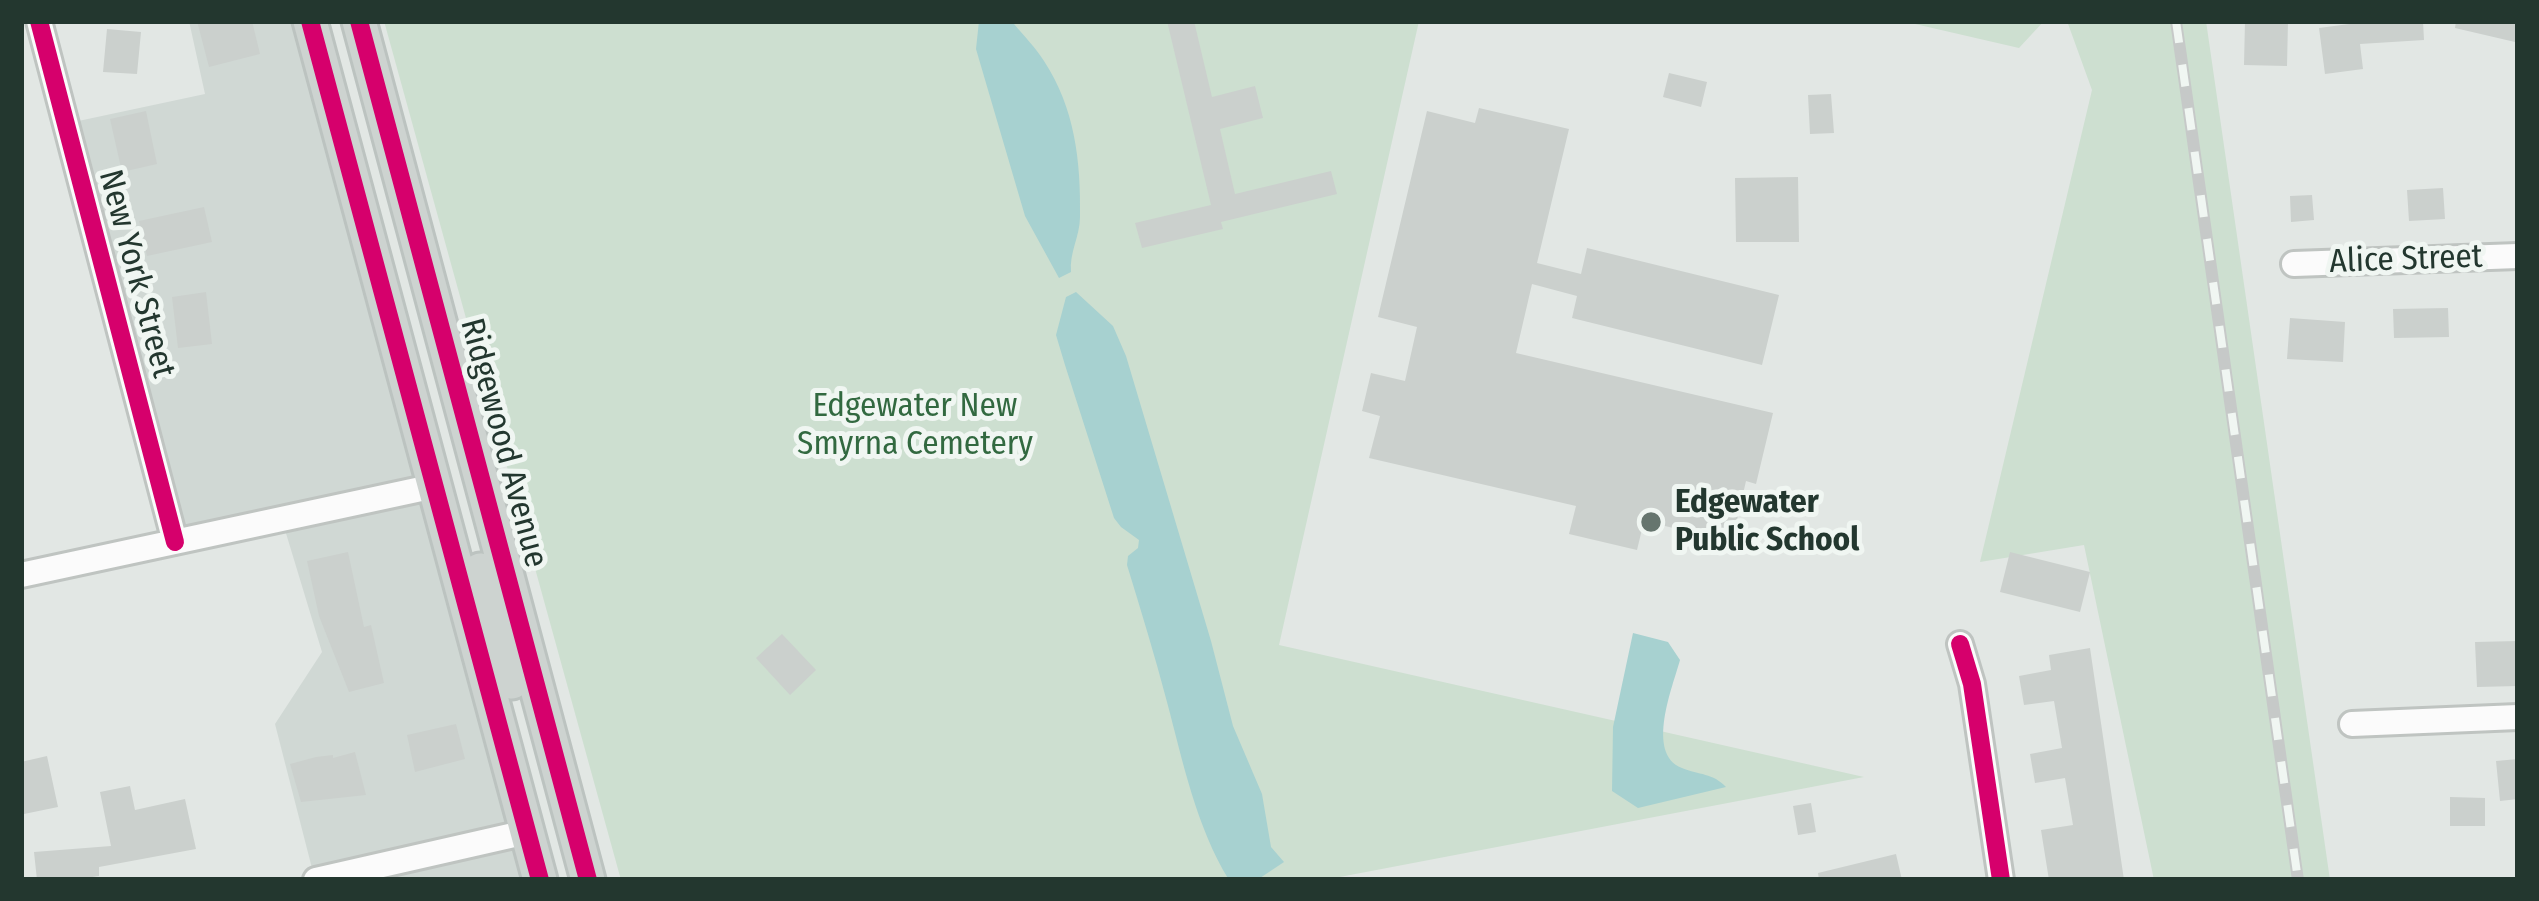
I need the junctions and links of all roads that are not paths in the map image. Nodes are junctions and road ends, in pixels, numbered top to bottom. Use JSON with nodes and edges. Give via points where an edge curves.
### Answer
{"nodes":[{"id":1,"x":39,"y":21,"type":"edge"},
{"id":2,"x":310,"y":21,"type":"edge"},
{"id":3,"x":359,"y":21,"type":"edge"},
{"id":4,"x":341,"y":137,"type":"junction"},
{"id":5,"x":2518,"y":256,"type":"edge"},
{"id":6,"x":2294,"y":264,"type":"dead end"},
{"id":7,"x":471,"y":438,"type":"junction"},
{"id":8,"x":437,"y":494,"type":"junction"},
{"id":9,"x":175,"y":542,"type":"junction"},
{"id":10,"x":21,"y":575,"type":"edge"},
{"id":11,"x":1960,"y":644,"type":"dead end"},
{"id":12,"x":2518,"y":717,"type":"edge"},
{"id":13,"x":2352,"y":724,"type":"dead end"},
{"id":14,"x":559,"y":769,"type":"junction"},
{"id":15,"x":527,"y":832,"type":"junction"},
{"id":16,"x":316,"y":880,"type":"edge"},
{"id":17,"x":540,"y":880,"type":"edge"},
{"id":18,"x":588,"y":880,"type":"edge"},
{"id":19,"x":2001,"y":880,"type":"edge"}],
"edges":[{"from":1,"to":9,"type":"street","name":"New York Street"},
{"from":2,"to":4,"type":"main road"},
{"from":3,"to":7,"type":"main road","name":"Ridgewood Avenue"},
{"from":4,"to":7,"type":"main road","via":[[367,167],[436,411]]},
{"from":4,"to":8,"type":"main road"},
{"from":5,"to":6,"type":"street","name":"Alice Street"},
{"from":7,"to":14,"type":"main road","name":"Ridgewood Avenue"},
{"from":8,"to":9,"type":"street"},
{"from":8,"to":14,"type":"main road","via":[[468,525],[530,745]]},
{"from":8,"to":15,"type":"main road"},
{"from":9,"to":10,"type":"street"},
{"from":11,"to":19,"type":"street"},
{"from":12,"to":13,"type":"street"},
{"from":14,"to":18,"type":"main road","name":"Ridgewood Avenue"},
{"from":15,"to":16,"type":"street"},
{"from":15,"to":17,"type":"main road"}]}
